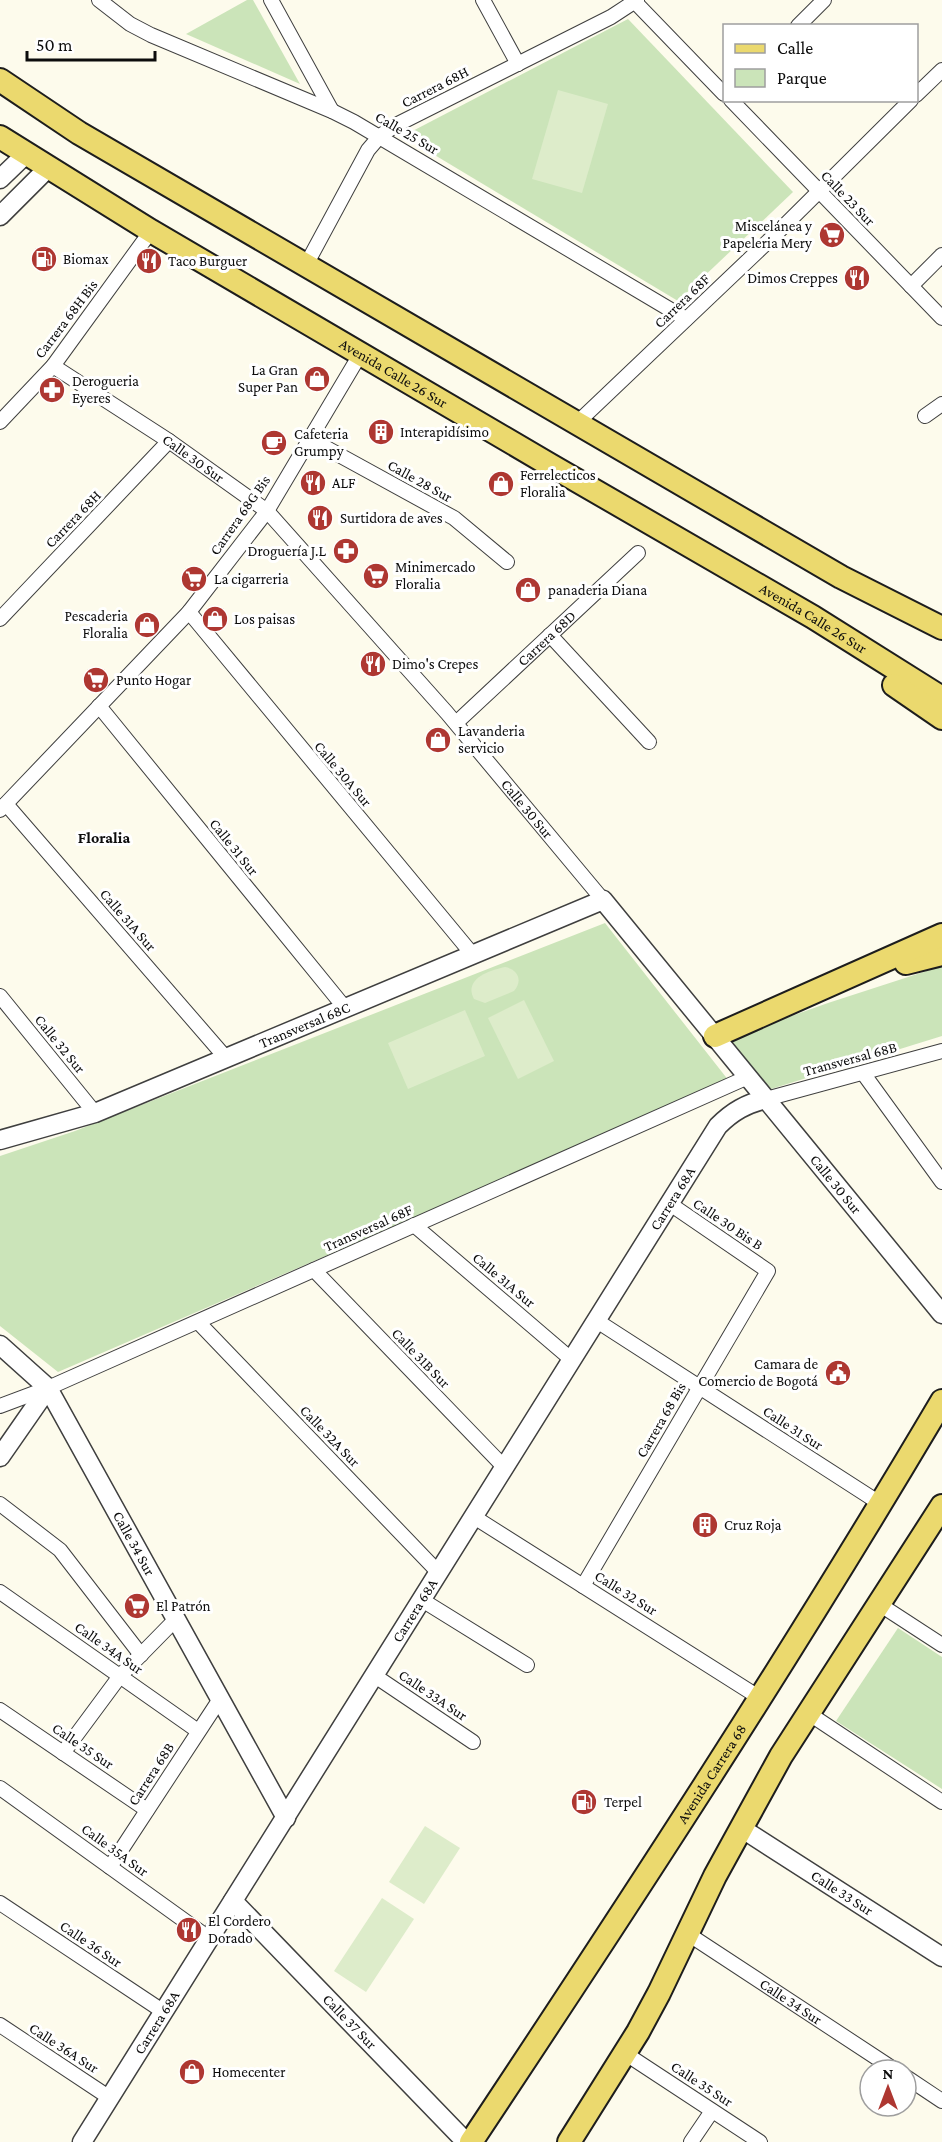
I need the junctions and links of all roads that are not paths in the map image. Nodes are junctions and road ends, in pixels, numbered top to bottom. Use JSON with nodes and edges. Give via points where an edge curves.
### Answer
{"nodes":[{"id":1,"x":99,"y":0,"type":"edge"},
{"id":2,"x":271,"y":0,"type":"edge"},
{"id":3,"x":483,"y":0,"type":"edge"},
{"id":4,"x":824,"y":0,"type":"edge"},
{"id":5,"x":636,"y":1,"type":"edge"},
{"id":6,"x":800,"y":24,"type":"edge"},
{"id":7,"x":518,"y":64,"type":"junction"},
{"id":8,"x":942,"y":70,"type":"edge"},
{"id":9,"x":0,"y":80,"type":"edge"},
{"id":10,"x":723,"y":93,"type":"edge"},
{"id":11,"x":918,"y":93,"type":"edge"},
{"id":12,"x":732,"y":102,"type":"edge"},
{"id":13,"x":909,"y":102,"type":"edge"},
{"id":14,"x":332,"y":111,"type":"junction"},
{"id":15,"x":380,"y":136,"type":"junction"},
{"id":16,"x":0,"y":137,"type":"edge"},
{"id":17,"x":26,"y":154,"type":"junction"},
{"id":18,"x":48,"y":168,"type":"junction"},
{"id":19,"x":0,"y":180,"type":"edge"},
{"id":20,"x":819,"y":191,"type":"junction"},
{"id":21,"x":0,"y":216,"type":"edge"},
{"id":22,"x":151,"y":231,"type":"junction"},
{"id":23,"x":942,"y":255,"type":"edge"},
{"id":24,"x":306,"y":265,"type":"junction"},
{"id":25,"x":911,"y":286,"type":"junction"},
{"id":26,"x":942,"y":318,"type":"edge"},
{"id":27,"x":686,"y":319,"type":"junction"},
{"id":28,"x":361,"y":353,"type":"junction"},
{"id":29,"x":53,"y":366,"type":"junction"},
{"id":30,"x":942,"y":404,"type":"edge"},
{"id":31,"x":925,"y":416,"type":"dead end"},
{"id":32,"x":0,"y":422,"type":"edge"},
{"id":33,"x":577,"y":423,"type":"junction"},
{"id":34,"x":310,"y":439,"type":"junction"},
{"id":35,"x":169,"y":441,"type":"junction"},
{"id":36,"x":267,"y":511,"type":"junction"},
{"id":37,"x":671,"y":536,"type":"junction"},
{"id":38,"x":638,"y":553,"type":"dead end"},
{"id":39,"x":507,"y":562,"type":"dead end"},
{"id":40,"x":189,"y":612,"type":"junction"},
{"id":41,"x":0,"y":619,"type":"edge"},
{"id":42,"x":942,"y":628,"type":"edge"},
{"id":43,"x":550,"y":635,"type":"junction"},
{"id":44,"x":942,"y":698,"type":"edge"},
{"id":45,"x":99,"y":706,"type":"junction"},
{"id":46,"x":942,"y":718,"type":"edge"},
{"id":47,"x":456,"y":723,"type":"junction"},
{"id":48,"x":649,"y":742,"type":"dead end"},
{"id":49,"x":3,"y":807,"type":"edge"},
{"id":50,"x":603,"y":900,"type":"junction"},
{"id":51,"x":942,"y":935,"type":"edge"},
{"id":52,"x":942,"y":954,"type":"edge"},
{"id":53,"x":473,"y":955,"type":"junction"},
{"id":54,"x":823,"y":989,"type":"junction"},
{"id":55,"x":0,"y":996,"type":"edge"},
{"id":56,"x":345,"y":1008,"type":"junction"},
{"id":57,"x":715,"y":1036,"type":"junction"},
{"id":58,"x":942,"y":1051,"type":"edge"},
{"id":59,"x":226,"y":1058,"type":"junction"},
{"id":60,"x":863,"y":1073,"type":"junction"},
{"id":61,"x":748,"y":1077,"type":"junction"},
{"id":62,"x":766,"y":1099,"type":"junction"},
{"id":63,"x":95,"y":1113,"type":"junction"},
{"id":64,"x":0,"y":1140,"type":"edge"},
{"id":65,"x":936,"y":1162,"type":"edge"},
{"id":66,"x":942,"y":1182,"type":"edge"},
{"id":67,"x":670,"y":1204,"type":"junction"},
{"id":68,"x":414,"y":1226,"type":"junction"},
{"id":69,"x":314,"y":1270,"type":"junction"},
{"id":70,"x":768,"y":1271,"type":"joint"},
{"id":71,"x":942,"y":1314,"type":"edge"},
{"id":72,"x":597,"y":1321,"type":"junction"},
{"id":73,"x":198,"y":1322,"type":"junction"},
{"id":74,"x":0,"y":1345,"type":"edge"},
{"id":75,"x":572,"y":1360,"type":"junction"},
{"id":76,"x":699,"y":1387,"type":"junction"},
{"id":77,"x":48,"y":1388,"type":"junction"},
{"id":78,"x":942,"y":1401,"type":"edge"},
{"id":79,"x":0,"y":1406,"type":"edge"},
{"id":80,"x":0,"y":1457,"type":"edge"},
{"id":81,"x":505,"y":1468,"type":"junction"},
{"id":82,"x":0,"y":1504,"type":"edge"},
{"id":83,"x":881,"y":1504,"type":"junction"},
{"id":84,"x":942,"y":1506,"type":"edge"},
{"id":85,"x":474,"y":1517,"type":"junction"},
{"id":86,"x":439,"y":1573,"type":"junction"},
{"id":87,"x":583,"y":1586,"type":"junction"},
{"id":88,"x":0,"y":1592,"type":"edge"},
{"id":89,"x":422,"y":1600,"type":"junction"},
{"id":90,"x":879,"y":1604,"type":"junction"},
{"id":91,"x":176,"y":1619,"type":"junction"},
{"id":92,"x":942,"y":1646,"type":"edge"},
{"id":93,"x":141,"y":1655,"type":"junction"},
{"id":94,"x":526,"y":1665,"type":"dead end"},
{"id":95,"x":120,"y":1676,"type":"junction"},
{"id":96,"x":375,"y":1676,"type":"junction"},
{"id":97,"x":760,"y":1698,"type":"junction"},
{"id":98,"x":220,"y":1699,"type":"junction"},
{"id":99,"x":0,"y":1710,"type":"edge"},
{"id":100,"x":808,"y":1713,"type":"junction"},
{"id":101,"x":198,"y":1731,"type":"junction"},
{"id":102,"x":473,"y":1742,"type":"dead end"},
{"id":103,"x":63,"y":1753,"type":"junction"},
{"id":104,"x":0,"y":1788,"type":"edge"},
{"id":105,"x":942,"y":1802,"type":"edge"},
{"id":106,"x":147,"y":1810,"type":"junction"},
{"id":107,"x":286,"y":1818,"type":"junction"},
{"id":108,"x":741,"y":1828,"type":"junction"},
{"id":109,"x":110,"y":1867,"type":"junction"},
{"id":110,"x":233,"y":1901,"type":"junction"},
{"id":111,"x":0,"y":1903,"type":"edge"},
{"id":112,"x":688,"y":1934,"type":"junction"},
{"id":113,"x":210,"y":1939,"type":"junction"},
{"id":114,"x":942,"y":1957,"type":"edge"},
{"id":115,"x":164,"y":2012,"type":"junction"},
{"id":116,"x":0,"y":2025,"type":"edge"},
{"id":117,"x":626,"y":2054,"type":"junction"},
{"id":118,"x":877,"y":2058,"type":"edge"},
{"id":119,"x":918,"y":2085,"type":"edge"},
{"id":120,"x":110,"y":2098,"type":"junction"},
{"id":121,"x":942,"y":2101,"type":"edge"},
{"id":122,"x":712,"y":2111,"type":"junction"},
{"id":123,"x":82,"y":2142,"type":"edge"},
{"id":124,"x":466,"y":2142,"type":"edge"},
{"id":125,"x":471,"y":2142,"type":"edge"},
{"id":126,"x":569,"y":2142,"type":"edge"},
{"id":127,"x":691,"y":2142,"type":"edge"},
{"id":128,"x":760,"y":2142,"type":"edge"}],
"edges":[{"from":1,"to":14,"type":"street","name":"Calle 25 Sur","via":[[151,35]]},
{"from":2,"to":14,"type":"street"},
{"from":3,"to":7,"type":"street"},
{"from":4,"to":6,"type":"street"},
{"from":5,"to":7,"type":"street","name":"Carrera 68H"},
{"from":5,"to":10,"type":"street"},
{"from":7,"to":15,"type":"street","name":"Carrera 68H"},
{"from":8,"to":11,"type":"street"},
{"from":9,"to":24,"type":"main road","via":[[79,133]]},
{"from":12,"to":20,"type":"street","name":"Calle 23 Sur"},
{"from":13,"to":20,"type":"street","name":"Carrera 68F"},
{"from":14,"to":15,"type":"street","name":"Calle 25 Sur"},
{"from":15,"to":24,"type":"street","name":"Carrera 68H","via":[[368,150]]},
{"from":15,"to":27,"type":"street","name":"Calle 25 Sur"},
{"from":16,"to":17,"type":"main road","name":"Avenida Calle 26 Sur"},
{"from":17,"to":18,"type":"main road","name":"Avenida Calle 26 Sur"},
{"from":17,"to":19,"type":"street"},
{"from":18,"to":21,"type":"street"},
{"from":18,"to":22,"type":"main road","name":"Avenida Calle 26 Sur"},
{"from":20,"to":25,"type":"street","name":"Calle 23 Sur"},
{"from":20,"to":27,"type":"street","name":"Carrera 68F"},
{"from":22,"to":28,"type":"main road","name":"Avenida Calle 26 Sur"},
{"from":22,"to":29,"type":"street","name":"Carrera 68H Bis"},
{"from":23,"to":25,"type":"street"},
{"from":24,"to":33,"type":"main road"},
{"from":25,"to":26,"type":"street","name":"Calle 23 Sur"},
{"from":27,"to":33,"type":"street","name":"Carrera 68F"},
{"from":28,"to":34,"type":"street","name":"Carrera 68G Bis"},
{"from":28,"to":37,"type":"main road","name":"Avenida Calle 26 Sur"},
{"from":29,"to":32,"type":"street","name":"Carrera 68H Bis"},
{"from":29,"to":35,"type":"street","name":"Calle 30 Sur"},
{"from":30,"to":31,"type":"street"},
{"from":33,"to":42,"type":"main road","via":[[841,577]]},
{"from":34,"to":36,"type":"street","name":"Carrera 68G Bis"},
{"from":34,"to":39,"type":"street","name":"Calle 28 Sur","via":[[454,518]]},
{"from":35,"to":36,"type":"street","name":"Calle 30 Sur"},
{"from":35,"to":41,"type":"street","name":"Carrera 68H"},
{"from":36,"to":40,"type":"street","name":"Carrera 68G Bis"},
{"from":36,"to":47,"type":"street","name":"Calle 30 Sur"},
{"from":37,"to":44,"type":"main road","name":"Avenida Calle 26 Sur","via":[[813,616]]},
{"from":37,"to":46,"type":"main road"},
{"from":38,"to":43,"type":"street","name":"Carrera 68D"},
{"from":40,"to":45,"type":"street","name":"Carrera 68G Bis"},
{"from":40,"to":53,"type":"street","name":"Calle 30A Sur"},
{"from":43,"to":47,"type":"street","name":"Carrera 68D"},
{"from":43,"to":48,"type":"street"},
{"from":45,"to":49,"type":"street","name":"Carrera 68G Bis"},
{"from":45,"to":56,"type":"street","name":"Calle 31 Sur"},
{"from":47,"to":50,"type":"street","name":"Calle 30 Sur"},
{"from":49,"to":59,"type":"street","name":"Calle 31A Sur"},
{"from":50,"to":53,"type":"street","name":"Transversal 68C"},
{"from":50,"to":57,"type":"street","name":"Calle 30 Sur"},
{"from":51,"to":54,"type":"main road"},
{"from":52,"to":54,"type":"main road"},
{"from":53,"to":56,"type":"street","name":"Transversal 68C"},
{"from":54,"to":57,"type":"main road"},
{"from":55,"to":63,"type":"street","name":"Calle 32 Sur"},
{"from":56,"to":59,"type":"street","name":"Transversal 68C"},
{"from":57,"to":61,"type":"street","name":"Calle 30 Sur"},
{"from":58,"to":60,"type":"street","name":"Transversal 68B"},
{"from":59,"to":63,"type":"street","name":"Transversal 68C"},
{"from":60,"to":62,"type":"street","name":"Transversal 68B"},
{"from":60,"to":65,"type":"street"},
{"from":61,"to":62,"type":"street","name":"Calle 30 Sur"},
{"from":61,"to":68,"type":"street","name":"Transversal 68F"},
{"from":62,"to":67,"type":"street","name":"Carrera 68A","via":[[742,1107],[724,1120]]},
{"from":62,"to":71,"type":"street","name":"Calle 30 Sur"},
{"from":63,"to":64,"type":"street","name":"Transversal 68C"},
{"from":65,"to":66,"type":"street"},
{"from":67,"to":70,"type":"street","name":"Calle 30 Bis B"},
{"from":67,"to":72,"type":"street","name":"Carrera 68A"},
{"from":68,"to":69,"type":"street","name":"Transversal 68F"},
{"from":68,"to":75,"type":"street","name":"Calle 31A Sur"},
{"from":69,"to":73,"type":"street","name":"Transversal 68F"},
{"from":69,"to":81,"type":"street","name":"Calle 31B Sur"},
{"from":70,"to":76,"type":"street","name":"Carrera 68 Bis"},
{"from":72,"to":75,"type":"street","name":"Carrera 68A"},
{"from":72,"to":76,"type":"street","name":"Calle 31 Sur"},
{"from":73,"to":77,"type":"street","name":"Transversal 68F"},
{"from":73,"to":86,"type":"street","name":"Calle 32A Sur"},
{"from":74,"to":77,"type":"street","name":"Calle 34 Sur"},
{"from":75,"to":81,"type":"street","name":"Carrera 68A"},
{"from":76,"to":83,"type":"street","name":"Calle 31 Sur"},
{"from":76,"to":87,"type":"street","name":"Carrera 68 Bis"},
{"from":77,"to":79,"type":"street","name":"Transversal 68F"},
{"from":77,"to":80,"type":"street"},
{"from":77,"to":91,"type":"street","name":"Calle 34 Sur"},
{"from":78,"to":83,"type":"main road","name":"Avenida Carrera 68"},
{"from":81,"to":85,"type":"street","name":"Carrera 68A"},
{"from":82,"to":93,"type":"street","via":[[60,1550]]},
{"from":83,"to":97,"type":"main road","name":"Avenida Carrera 68"},
{"from":84,"to":90,"type":"main road"},
{"from":85,"to":86,"type":"street","name":"Carrera 68A"},
{"from":85,"to":87,"type":"street","name":"Calle 32 Sur"},
{"from":86,"to":89,"type":"street","name":"Carrera 68A"},
{"from":87,"to":97,"type":"street","name":"Calle 32 Sur"},
{"from":88,"to":95,"type":"street","name":"Calle 34A Sur"},
{"from":89,"to":94,"type":"street"},
{"from":89,"to":96,"type":"street","name":"Carrera 68A"},
{"from":90,"to":92,"type":"street"},
{"from":90,"to":100,"type":"main road"},
{"from":91,"to":93,"type":"street"},
{"from":91,"to":98,"type":"street","name":"Calle 34 Sur"},
{"from":93,"to":95,"type":"street"},
{"from":95,"to":101,"type":"street","name":"Calle 34A Sur"},
{"from":95,"to":103,"type":"street"},
{"from":96,"to":102,"type":"street","name":"Calle 33A Sur"},
{"from":96,"to":107,"type":"street","name":"Carrera 68A"},
{"from":97,"to":125,"type":"main road","name":"Avenida Carrera 68"},
{"from":98,"to":101,"type":"street","name":"Carrera 68B"},
{"from":98,"to":107,"type":"street","name":"Calle 34 Sur"},
{"from":99,"to":103,"type":"street","name":"Calle 35 Sur"},
{"from":100,"to":105,"type":"street"},
{"from":100,"to":108,"type":"main road"},
{"from":101,"to":106,"type":"street","name":"Carrera 68B"},
{"from":103,"to":106,"type":"street","name":"Calle 35 Sur"},
{"from":104,"to":109,"type":"street","name":"Calle 35A Sur"},
{"from":106,"to":109,"type":"street","name":"Carrera 68B"},
{"from":107,"to":110,"type":"street","name":"Carrera 68A"},
{"from":108,"to":112,"type":"main road"},
{"from":108,"to":114,"type":"street","name":"Calle 33 Sur"},
{"from":109,"to":113,"type":"street","name":"Calle 35A Sur"},
{"from":110,"to":113,"type":"street","name":"Carrera 68A"},
{"from":110,"to":124,"type":"street","name":"Calle 37 Sur"},
{"from":111,"to":115,"type":"street","name":"Calle 36 Sur"},
{"from":112,"to":117,"type":"main road"},
{"from":112,"to":118,"type":"street","name":"Calle 34 Sur"},
{"from":113,"to":115,"type":"street","name":"Carrera 68A"},
{"from":115,"to":120,"type":"street","name":"Carrera 68A"},
{"from":116,"to":120,"type":"street","name":"Calle 36A Sur"},
{"from":117,"to":122,"type":"street","name":"Calle 35 Sur"},
{"from":117,"to":126,"type":"main road"},
{"from":119,"to":121,"type":"street"},
{"from":120,"to":123,"type":"street","name":"Carrera 68A"},
{"from":122,"to":127,"type":"street"},
{"from":122,"to":128,"type":"street","name":"Calle 35 Sur"}]}
